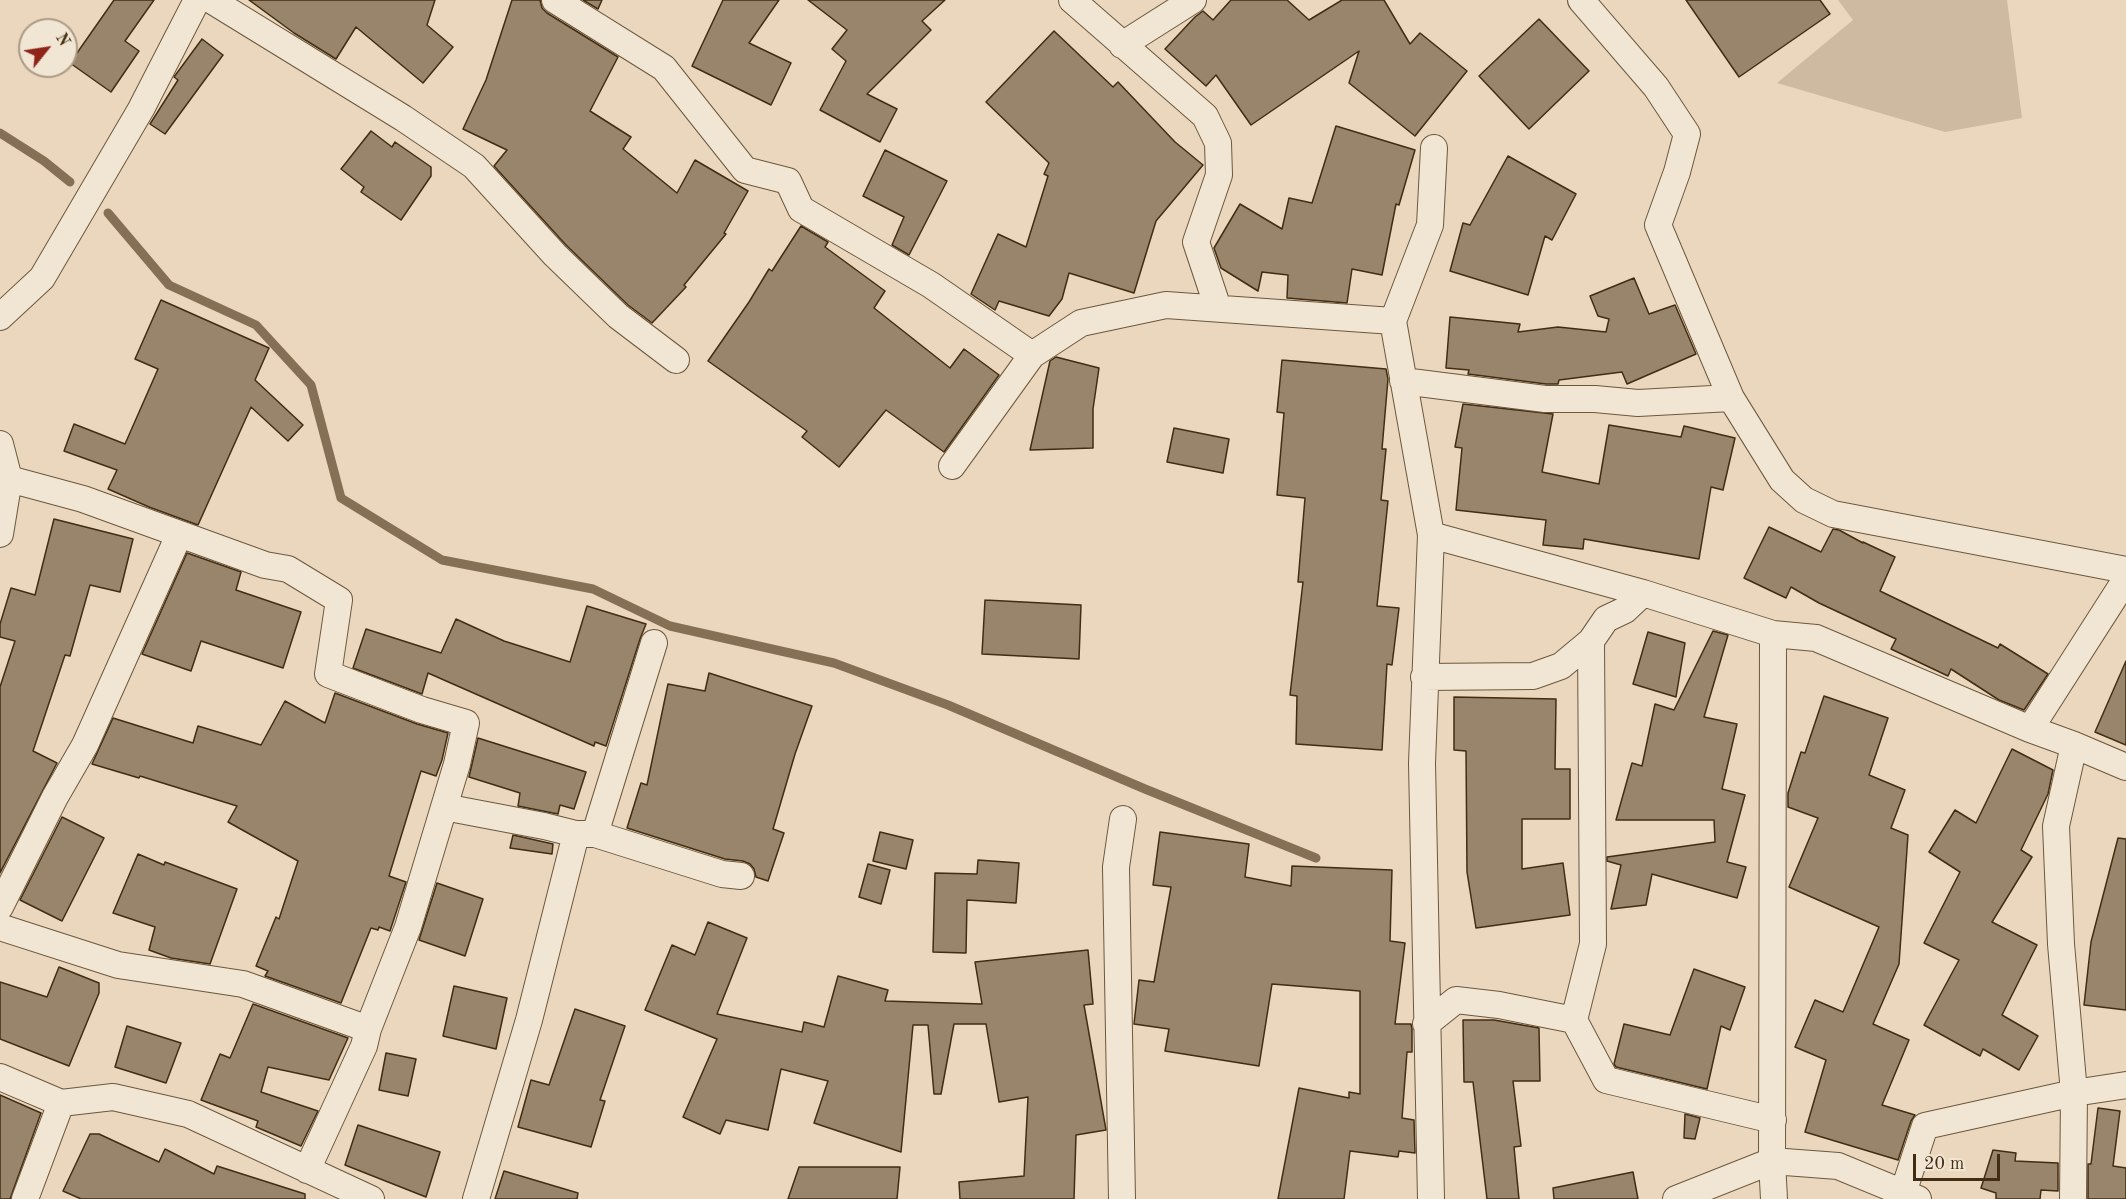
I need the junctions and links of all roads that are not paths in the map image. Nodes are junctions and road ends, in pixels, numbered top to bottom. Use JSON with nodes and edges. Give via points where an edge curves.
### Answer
{"nodes":[{"id":1,"x":197,"y":0,"type":"edge"},
{"id":2,"x":211,"y":0,"type":"edge"},
{"id":3,"x":555,"y":0,"type":"edge"},
{"id":4,"x":1072,"y":0,"type":"edge"},
{"id":5,"x":1193,"y":0,"type":"edge"},
{"id":6,"x":1581,"y":0,"type":"edge"},
{"id":7,"x":1122,"y":45,"type":"junction"},
{"id":8,"x":1434,"y":148,"type":"dead end"},
{"id":9,"x":1218,"y":308,"type":"junction"},
{"id":10,"x":0,"y":317,"type":"edge"},
{"id":11,"x":1393,"y":321,"type":"junction"},
{"id":12,"x":1032,"y":355,"type":"junction"},
{"id":13,"x":676,"y":360,"type":"dead end"},
{"id":14,"x":1403,"y":381,"type":"junction"},
{"id":15,"x":1731,"y":398,"type":"junction"},
{"id":16,"x":0,"y":444,"type":"edge"},
{"id":17,"x":952,"y":466,"type":"dead end"},
{"id":18,"x":9,"y":479,"type":"junction"},
{"id":19,"x":0,"y":534,"type":"edge"},
{"id":20,"x":179,"y":535,"type":"junction"},
{"id":21,"x":1431,"y":536,"type":"junction"},
{"id":22,"x":2126,"y":570,"type":"edge"},
{"id":23,"x":2126,"y":579,"type":"edge"},
{"id":24,"x":1643,"y":593,"type":"junction"},
{"id":25,"x":1773,"y":634,"type":"junction"},
{"id":26,"x":1591,"y":641,"type":"junction"},
{"id":27,"x":654,"y":644,"type":"dead end"},
{"id":28,"x":1424,"y":677,"type":"junction"},
{"id":29,"x":2030,"y":729,"type":"junction"},
{"id":30,"x":2074,"y":745,"type":"junction"},
{"id":31,"x":2126,"y":767,"type":"edge"},
{"id":32,"x":444,"y":807,"type":"junction"},
{"id":33,"x":1123,"y":819,"type":"dead end"},
{"id":34,"x":586,"y":834,"type":"junction"},
{"id":35,"x":741,"y":876,"type":"dead end"},
{"id":36,"x":0,"y":907,"type":"edge"},
{"id":37,"x":0,"y":927,"type":"edge"},
{"id":38,"x":1574,"y":1020,"type":"junction"},
{"id":39,"x":1426,"y":1024,"type":"junction"},
{"id":40,"x":368,"y":1029,"type":"junction"},
{"id":41,"x":0,"y":1077,"type":"edge"},
{"id":42,"x":2126,"y":1085,"type":"edge"},
{"id":43,"x":2074,"y":1094,"type":"junction"},
{"id":44,"x":61,"y":1103,"type":"junction"},
{"id":45,"x":1773,"y":1120,"type":"junction"},
{"id":46,"x":1772,"y":1161,"type":"junction"},
{"id":47,"x":307,"y":1170,"type":"junction"},
{"id":48,"x":1911,"y":1196,"type":"edge"},
{"id":49,"x":25,"y":1199,"type":"edge"},
{"id":50,"x":371,"y":1199,"type":"edge"},
{"id":51,"x":476,"y":1199,"type":"edge"},
{"id":52,"x":1122,"y":1199,"type":"edge"},
{"id":53,"x":1431,"y":1199,"type":"edge"},
{"id":54,"x":1676,"y":1199,"type":"edge"},
{"id":55,"x":1774,"y":1199,"type":"edge"},
{"id":56,"x":2073,"y":1199,"type":"edge"}],
"edges":[{"from":1,"to":10,"type":"street","via":[[141,109],[42,278]]},
{"from":2,"to":13,"type":"street","via":[[474,166],[555,255],[618,316]]},
{"from":3,"to":12,"type":"street","via":[[664,68],[746,170],[788,182],[801,209],[931,285]]},
{"from":4,"to":7,"type":"street"},
{"from":5,"to":7,"type":"street"},
{"from":6,"to":15,"type":"street","via":[[1656,87],[1687,134],[1658,225]]},
{"from":7,"to":9,"type":"street","via":[[1205,116],[1218,143],[1219,176],[1196,242]]},
{"from":8,"to":11,"type":"street","via":[[1430,225]]},
{"from":9,"to":11,"type":"street"},
{"from":9,"to":12,"type":"street","via":[[1166,305],[1081,323]]},
{"from":11,"to":14,"type":"street"},
{"from":12,"to":17,"type":"street"},
{"from":14,"to":15,"type":"street","via":[[1545,399],[1638,403]]},
{"from":14,"to":21,"type":"street"},
{"from":15,"to":22,"type":"street","via":[[1782,480],[1804,500],[1833,514]]},
{"from":16,"to":18,"type":"street"},
{"from":18,"to":19,"type":"street"},
{"from":18,"to":20,"type":"street","via":[[83,499]]},
{"from":20,"to":32,"type":"street","via":[[265,566],[288,569],[339,600],[328,674],[466,723]]},
{"from":20,"to":36,"type":"street","via":[[85,745]]},
{"from":21,"to":24,"type":"street"},
{"from":21,"to":28,"type":"street"},
{"from":23,"to":29,"type":"street"},
{"from":24,"to":25,"type":"street"},
{"from":24,"to":26,"type":"street","via":[[1625,610],[1606,619]]},
{"from":25,"to":29,"type":"street","via":[[1816,638]]},
{"from":25,"to":45,"type":"street"},
{"from":26,"to":28,"type":"street","via":[[1561,666],[1533,676]]},
{"from":26,"to":38,"type":"street","via":[[1593,944]]},
{"from":27,"to":34,"type":"street"},
{"from":28,"to":39,"type":"street"},
{"from":29,"to":30,"type":"street"},
{"from":30,"to":31,"type":"street"},
{"from":30,"to":43,"type":"street","via":[[2056,826]]},
{"from":32,"to":34,"type":"street"},
{"from":32,"to":40,"type":"street","via":[[408,927]]},
{"from":33,"to":52,"type":"street","via":[[1116,867]]},
{"from":34,"to":35,"type":"street","via":[[722,874]]},
{"from":34,"to":51,"type":"street"},
{"from":37,"to":40,"type":"street","via":[[118,965],[243,984]]},
{"from":38,"to":39,"type":"street","via":[[1456,1000]]},
{"from":38,"to":45,"type":"street","via":[[1606,1080]]},
{"from":39,"to":53,"type":"street"},
{"from":40,"to":47,"type":"street","via":[[364,1046]]},
{"from":41,"to":44,"type":"street"},
{"from":42,"to":43,"type":"street"},
{"from":43,"to":48,"type":"street","via":[[1925,1126]]},
{"from":43,"to":56,"type":"street"},
{"from":44,"to":47,"type":"street","via":[[113,1097],[188,1114]]},
{"from":44,"to":49,"type":"street"},
{"from":45,"to":46,"type":"street"},
{"from":46,"to":48,"type":"street","via":[[1838,1166]]},
{"from":46,"to":54,"type":"street"},
{"from":46,"to":55,"type":"street"},
{"from":47,"to":50,"type":"street"}]}
